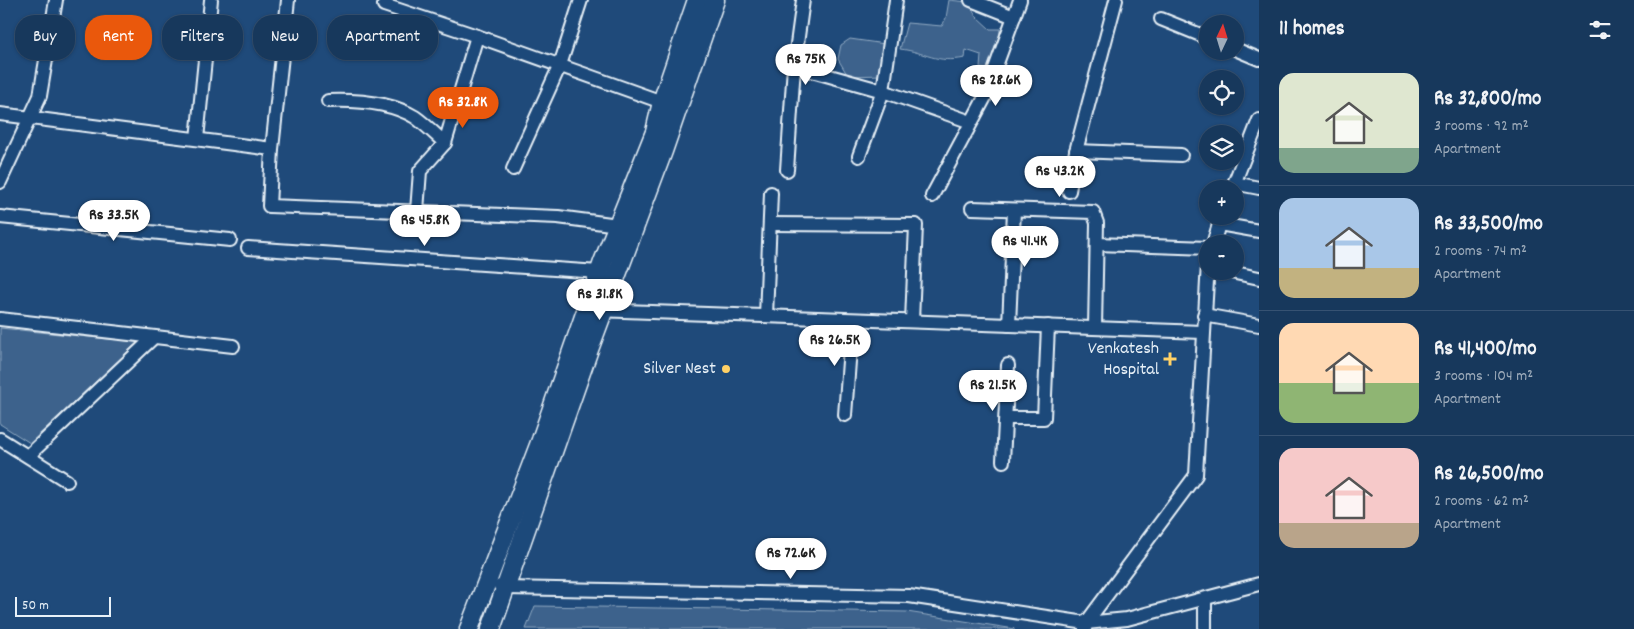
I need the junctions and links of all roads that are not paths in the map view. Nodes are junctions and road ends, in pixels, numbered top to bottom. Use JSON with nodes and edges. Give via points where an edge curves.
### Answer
{"nodes":[{"id":1,"x":56,"y":0,"type":"edge"},
{"id":2,"x":211,"y":0,"type":"edge"},
{"id":3,"x":288,"y":0,"type":"edge"},
{"id":4,"x":386,"y":0,"type":"edge"},
{"id":5,"x":581,"y":0,"type":"edge"},
{"id":6,"x":696,"y":0,"type":"edge"},
{"id":7,"x":715,"y":0,"type":"edge"},
{"id":8,"x":803,"y":0,"type":"edge"},
{"id":9,"x":896,"y":0,"type":"edge"},
{"id":10,"x":971,"y":0,"type":"edge"},
{"id":11,"x":1020,"y":0,"type":"edge"},
{"id":12,"x":1116,"y":0,"type":"edge"},
{"id":13,"x":1014,"y":17,"type":"junction"},
{"id":14,"x":1161,"y":18,"type":"dead end"},
{"id":15,"x":1199,"y":34,"type":"edge"},
{"id":16,"x":477,"y":36,"type":"junction"},
{"id":17,"x":1244,"y":53,"type":"edge"},
{"id":18,"x":1259,"y":59,"type":"edge"},
{"id":19,"x":560,"y":65,"type":"junction"},
{"id":20,"x":794,"y":66,"type":"junction"},
{"id":21,"x":883,"y":91,"type":"junction"},
{"id":22,"x":328,"y":102,"type":"dead end"},
{"id":23,"x":662,"y":102,"type":"junction"},
{"id":24,"x":0,"y":114,"type":"edge"},
{"id":25,"x":29,"y":118,"type":"junction"},
{"id":26,"x":1259,"y":120,"type":"edge"},
{"id":27,"x":971,"y":122,"type":"junction"},
{"id":28,"x":197,"y":139,"type":"junction"},
{"id":29,"x":445,"y":142,"type":"junction"},
{"id":30,"x":272,"y":149,"type":"junction"},
{"id":31,"x":1076,"y":151,"type":"junction"},
{"id":32,"x":1181,"y":155,"type":"dead end"},
{"id":33,"x":859,"y":156,"type":"dead end"},
{"id":34,"x":513,"y":169,"type":"dead end"},
{"id":35,"x":787,"y":170,"type":"dead end"},
{"id":36,"x":1235,"y":180,"type":"edge"},
{"id":37,"x":0,"y":182,"type":"edge"},
{"id":38,"x":1244,"y":187,"type":"edge"},
{"id":39,"x":1259,"y":188,"type":"edge"},
{"id":40,"x":1069,"y":192,"type":"dead end"},
{"id":41,"x":771,"y":193,"type":"dead end"},
{"id":42,"x":932,"y":196,"type":"dead end"},
{"id":43,"x":972,"y":208,"type":"dead end"},
{"id":44,"x":1014,"y":210,"type":"junction"},
{"id":45,"x":417,"y":211,"type":"junction"},
{"id":46,"x":0,"y":217,"type":"edge"},
{"id":47,"x":770,"y":224,"type":"junction"},
{"id":48,"x":618,"y":225,"type":"junction"},
{"id":49,"x":1238,"y":225,"type":"edge"},
{"id":50,"x":1259,"y":231,"type":"edge"},
{"id":51,"x":230,"y":240,"type":"dead end"},
{"id":52,"x":1097,"y":244,"type":"junction"},
{"id":53,"x":248,"y":248,"type":"dead end"},
{"id":54,"x":1199,"y":248,"type":"edge"},
{"id":55,"x":599,"y":272,"type":"junction"},
{"id":56,"x":1244,"y":275,"type":"edge"},
{"id":57,"x":1259,"y":278,"type":"edge"},
{"id":58,"x":1206,"y":280,"type":"edge"},
{"id":59,"x":595,"y":310,"type":"junction"},
{"id":60,"x":1204,"y":315,"type":"junction"},
{"id":61,"x":766,"y":316,"type":"junction"},
{"id":62,"x":0,"y":319,"type":"edge"},
{"id":63,"x":852,"y":321,"type":"junction"},
{"id":64,"x":912,"y":321,"type":"junction"},
{"id":65,"x":1009,"y":325,"type":"junction"},
{"id":66,"x":1259,"y":325,"type":"edge"},
{"id":67,"x":1048,"y":326,"type":"junction"},
{"id":68,"x":1095,"y":328,"type":"junction"},
{"id":69,"x":1203,"y":332,"type":"junction"},
{"id":70,"x":154,"y":337,"type":"junction"},
{"id":71,"x":233,"y":346,"type":"dead end"},
{"id":72,"x":1008,"y":365,"type":"dead end"},
{"id":73,"x":845,"y":415,"type":"dead end"},
{"id":74,"x":1007,"y":418,"type":"junction"},
{"id":75,"x":0,"y":439,"type":"edge"},
{"id":76,"x":28,"y":456,"type":"junction"},
{"id":77,"x":1003,"y":461,"type":"dead end"},
{"id":78,"x":67,"y":482,"type":"dead end"},
{"id":79,"x":488,"y":581,"type":"junction"},
{"id":80,"x":1259,"y":584,"type":"edge"},
{"id":81,"x":506,"y":588,"type":"junction"},
{"id":82,"x":1205,"y":599,"type":"junction"},
{"id":83,"x":1086,"y":626,"type":"edge"},
{"id":84,"x":469,"y":629,"type":"edge"},
{"id":85,"x":491,"y":629,"type":"edge"},
{"id":86,"x":1205,"y":629,"type":"edge"}],
"edges":[{"from":1,"to":25,"type":"street","via":[[40,96]]},
{"from":2,"to":28,"type":"street"},
{"from":3,"to":30,"type":"street"},
{"from":4,"to":16,"type":"street","via":[[384,5]]},
{"from":5,"to":19,"type":"street"},
{"from":6,"to":23,"type":"main road"},
{"from":7,"to":59,"type":"main road","via":[[663,151]]},
{"from":8,"to":20,"type":"street"},
{"from":9,"to":21,"type":"street"},
{"from":10,"to":13,"type":"street"},
{"from":11,"to":13,"type":"street"},
{"from":12,"to":31,"type":"street"},
{"from":13,"to":27,"type":"street","via":[[984,99]]},
{"from":14,"to":15,"type":"street"},
{"from":16,"to":19,"type":"street"},
{"from":16,"to":29,"type":"street"},
{"from":17,"to":18,"type":"street"},
{"from":19,"to":23,"type":"street"},
{"from":19,"to":34,"type":"street"},
{"from":20,"to":21,"type":"street"},
{"from":20,"to":35,"type":"street"},
{"from":21,"to":27,"type":"street"},
{"from":21,"to":33,"type":"street"},
{"from":22,"to":29,"type":"street","via":[[353,100],[392,107],[415,117]]},
{"from":23,"to":48,"type":"main road","via":[[655,132]]},
{"from":24,"to":25,"type":"street"},
{"from":25,"to":28,"type":"street"},
{"from":25,"to":37,"type":"street"},
{"from":26,"to":36,"type":"street"},
{"from":27,"to":42,"type":"street"},
{"from":28,"to":30,"type":"street"},
{"from":29,"to":45,"type":"street","via":[[420,171]]},
{"from":30,"to":45,"type":"street","via":[[269,206]]},
{"from":31,"to":32,"type":"street"},
{"from":31,"to":40,"type":"street"},
{"from":38,"to":39,"type":"street"},
{"from":41,"to":47,"type":"street"},
{"from":43,"to":44,"type":"street"},
{"from":44,"to":52,"type":"street","via":[[1093,212],[1097,223]]},
{"from":44,"to":65,"type":"street"},
{"from":45,"to":48,"type":"street","via":[[558,217]]},
{"from":46,"to":51,"type":"street"},
{"from":47,"to":61,"type":"street"},
{"from":47,"to":64,"type":"street","via":[[916,225]]},
{"from":48,"to":55,"type":"main road"},
{"from":49,"to":50,"type":"street"},
{"from":52,"to":54,"type":"street"},
{"from":52,"to":68,"type":"street"},
{"from":53,"to":55,"type":"street"},
{"from":55,"to":59,"type":"main road"},
{"from":56,"to":57,"type":"street"},
{"from":58,"to":60,"type":"street"},
{"from":59,"to":61,"type":"street"},
{"from":59,"to":79,"type":"main road"},
{"from":59,"to":81,"type":"main road"},
{"from":60,"to":66,"type":"street"},
{"from":60,"to":69,"type":"street"},
{"from":61,"to":63,"type":"street"},
{"from":62,"to":70,"type":"street"},
{"from":63,"to":64,"type":"street"},
{"from":63,"to":73,"type":"street"},
{"from":64,"to":65,"type":"street"},
{"from":65,"to":67,"type":"street"},
{"from":67,"to":68,"type":"street"},
{"from":67,"to":74,"type":"street","via":[[1044,418]]},
{"from":68,"to":69,"type":"street"},
{"from":69,"to":83,"type":"street","via":[[1196,475]]},
{"from":70,"to":71,"type":"street"},
{"from":70,"to":76,"type":"street"},
{"from":72,"to":74,"type":"street"},
{"from":74,"to":77,"type":"street"},
{"from":75,"to":76,"type":"street"},
{"from":76,"to":78,"type":"street"},
{"from":79,"to":81,"type":"street"},
{"from":79,"to":84,"type":"main road"},
{"from":80,"to":82,"type":"street"},
{"from":81,"to":83,"type":"street","via":[[909,596]]},
{"from":81,"to":85,"type":"main road"},
{"from":82,"to":83,"type":"street","via":[[1127,620]]},
{"from":82,"to":86,"type":"street"}]}
